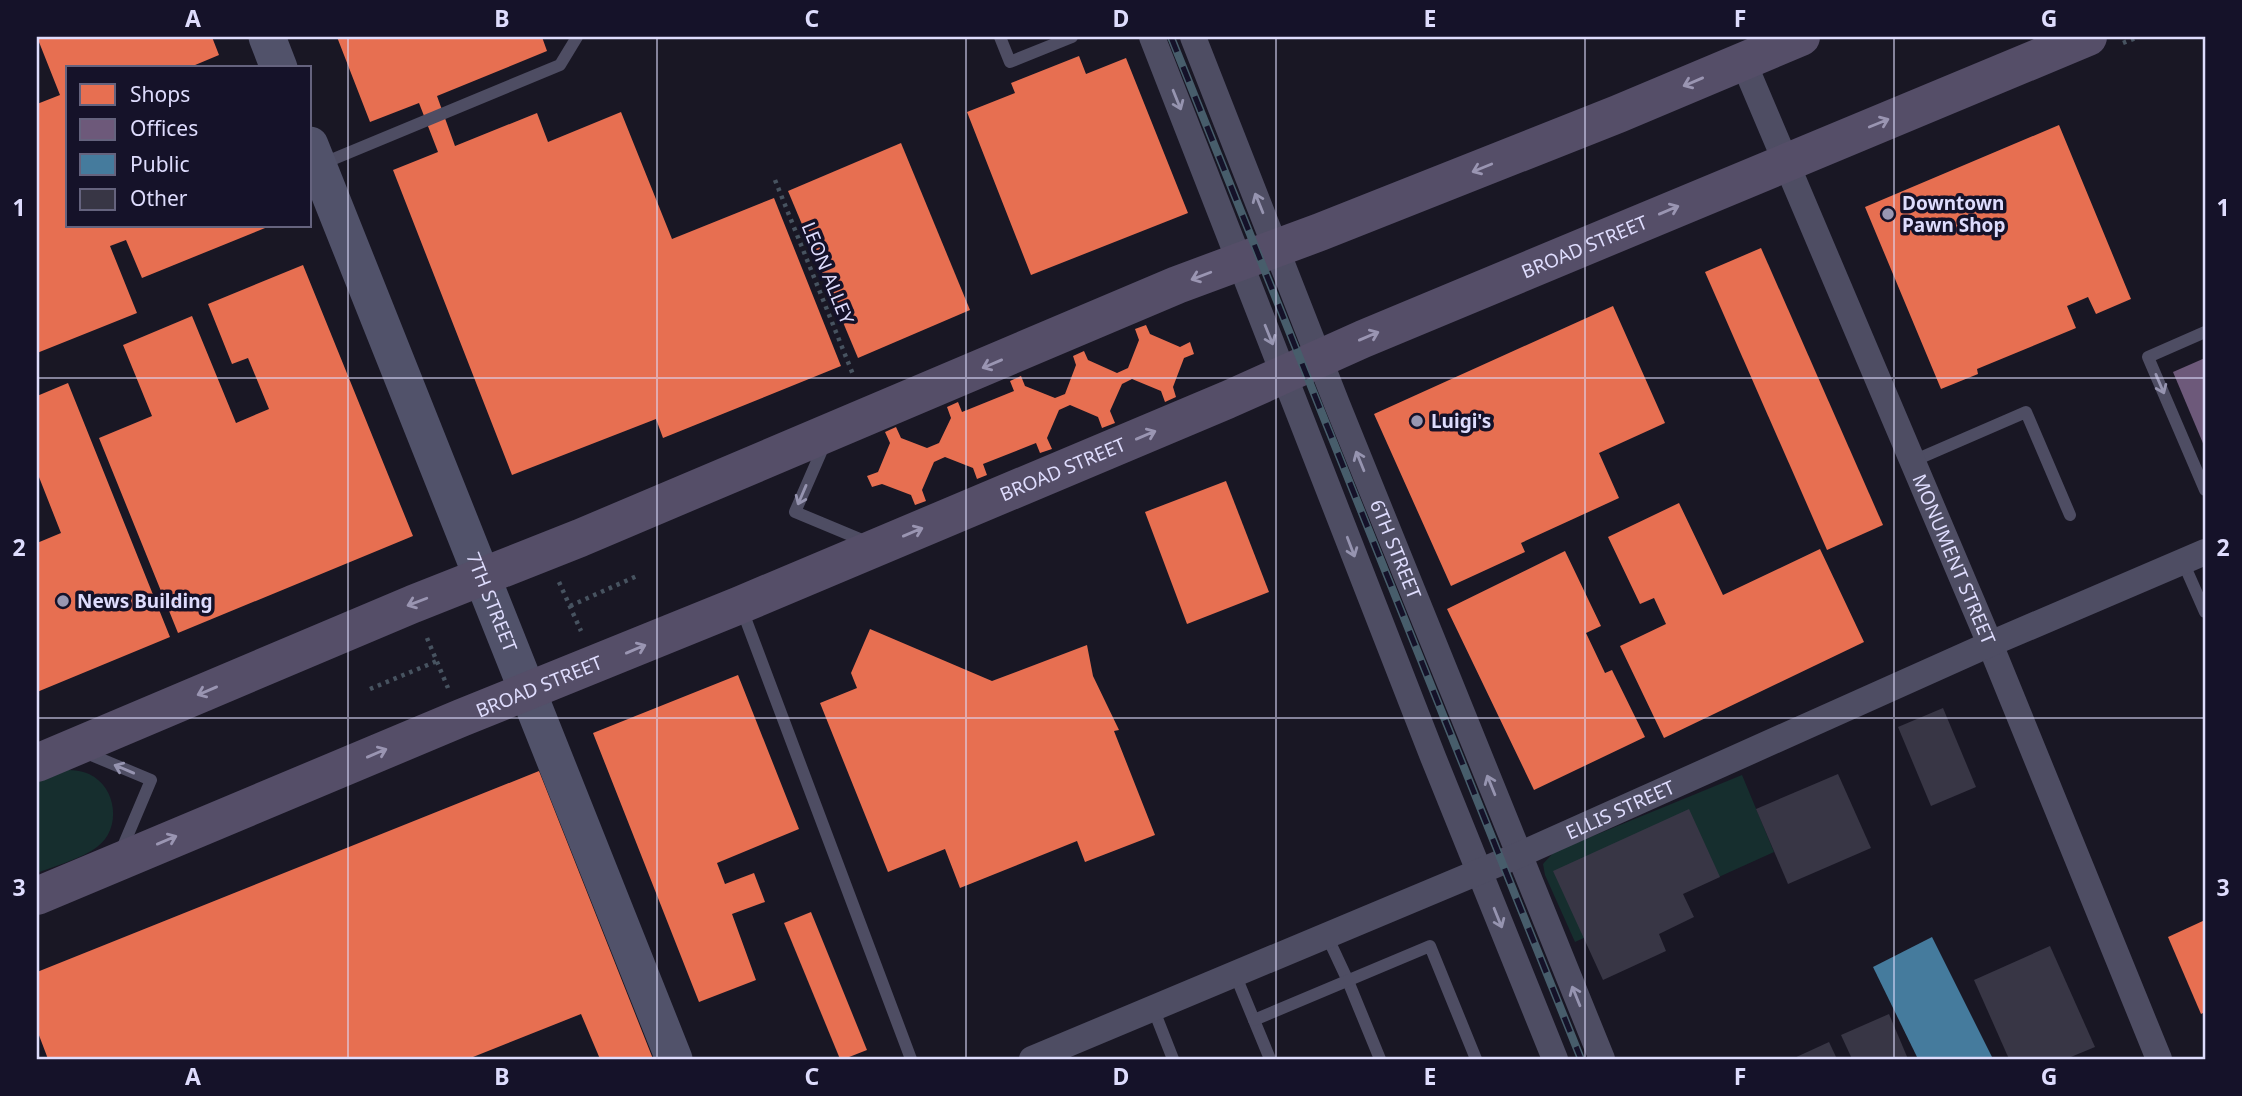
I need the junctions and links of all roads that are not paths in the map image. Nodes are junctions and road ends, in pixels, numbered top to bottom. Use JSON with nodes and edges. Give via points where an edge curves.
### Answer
{"nodes":[{"id":1,"x":267,"y":37,"type":"edge"},
{"id":2,"x":577,"y":37,"type":"edge"},
{"id":3,"x":1000,"y":37,"type":"edge"},
{"id":4,"x":1072,"y":37,"type":"edge"},
{"id":5,"x":1152,"y":37,"type":"edge"},
{"id":6,"x":1193,"y":37,"type":"edge"},
{"id":7,"x":1801,"y":37,"type":"edge"},
{"id":8,"x":2088,"y":37,"type":"edge"},
{"id":9,"x":1743,"y":61,"type":"junction"},
{"id":10,"x":278,"y":66,"type":"edge"},
{"id":11,"x":314,"y":155,"type":"edge"},
{"id":12,"x":1785,"y":161,"type":"junction"},
{"id":13,"x":1277,"y":247,"type":"junction"},
{"id":14,"x":1240,"y":261,"type":"junction"},
{"id":15,"x":2205,"y":332,"type":"edge"},
{"id":16,"x":1320,"y":358,"type":"junction"},
{"id":17,"x":1284,"y":374,"type":"junction"},
{"id":18,"x":829,"y":433,"type":"junction"},
{"id":19,"x":1913,"y":461,"type":"junction"},
{"id":20,"x":2205,"y":490,"type":"edge"},
{"id":21,"x":2070,"y":515,"type":"dead end"},
{"id":22,"x":878,"y":547,"type":"junction"},
{"id":23,"x":2194,"y":557,"type":"edge"},
{"id":24,"x":481,"y":578,"type":"junction"},
{"id":25,"x":740,"y":605,"type":"junction"},
{"id":26,"x":2205,"y":612,"type":"edge"},
{"id":27,"x":1990,"y":644,"type":"junction"},
{"id":28,"x":527,"y":691,"type":"junction"},
{"id":29,"x":74,"y":747,"type":"junction"},
{"id":30,"x":37,"y":763,"type":"edge"},
{"id":31,"x":1519,"y":855,"type":"junction"},
{"id":32,"x":117,"y":861,"type":"junction"},
{"id":33,"x":1479,"y":871,"type":"junction"},
{"id":34,"x":37,"y":896,"type":"edge"},
{"id":35,"x":1327,"y":936,"type":"junction"},
{"id":36,"x":1235,"y":974,"type":"junction"},
{"id":37,"x":1349,"y":981,"type":"junction"},
{"id":38,"x":1153,"y":1008,"type":"junction"},
{"id":39,"x":1254,"y":1020,"type":"junction"},
{"id":40,"x":674,"y":1059,"type":"edge"},
{"id":41,"x":911,"y":1059,"type":"edge"},
{"id":42,"x":1032,"y":1059,"type":"edge"},
{"id":43,"x":1173,"y":1059,"type":"edge"},
{"id":44,"x":1270,"y":1059,"type":"edge"},
{"id":45,"x":1380,"y":1059,"type":"edge"},
{"id":46,"x":1476,"y":1059,"type":"edge"},
{"id":47,"x":1555,"y":1059,"type":"edge"},
{"id":48,"x":1602,"y":1059,"type":"edge"},
{"id":49,"x":2159,"y":1059,"type":"edge"}],
"edges":[{"from":1,"to":10,"type":"main road"},
{"from":2,"to":11,"type":"lane","via":[[561,65]]},
{"from":3,"to":4,"type":"lane","via":[[1010,62]]},
{"from":5,"to":14,"type":"street","one_way":true},
{"from":13,"to":6,"type":"street","name":"6TH STREET","one_way":true},
{"from":7,"to":9,"type":"main road"},
{"from":12,"to":8,"type":"main road","name":"BROAD STREET","one_way":true},
{"from":9,"to":12,"type":"street","name":"MONUMENT STREET"},
{"from":9,"to":13,"type":"main road","one_way":true,"via":[[1605,120]]},
{"from":11,"to":24,"type":"main road","name":"7TH STREET"},
{"from":16,"to":12,"type":"main road","name":"BROAD STREET","one_way":true},
{"from":12,"to":19,"type":"street","name":"MONUMENT STREET"},
{"from":13,"to":14,"type":"main road"},
{"from":13,"to":16,"type":"street","name":"6TH STREET"},
{"from":14,"to":17,"type":"street","one_way":true},
{"from":14,"to":18,"type":"main road","one_way":true},
{"from":15,"to":20,"type":"lane","one_way":true,"via":[[2148,357]]},
{"from":16,"to":17,"type":"main road","name":"BROAD STREET"},
{"from":31,"to":16,"type":"street","name":"6TH STREET","one_way":true},
{"from":22,"to":17,"type":"main road","name":"BROAD STREET","one_way":true},
{"from":17,"to":33,"type":"street","one_way":true},
{"from":18,"to":22,"type":"lane","one_way":true,"via":[[795,512]]},
{"from":18,"to":24,"type":"main road"},
{"from":19,"to":21,"type":"lane","via":[[2026,412]]},
{"from":19,"to":27,"type":"street","name":"MONUMENT STREET"},
{"from":22,"to":25,"type":"main road","name":"BROAD STREET"},
{"from":23,"to":26,"type":"lane"},
{"from":23,"to":27,"type":"street","name":"ELLIS STREET"},
{"from":24,"to":28,"type":"main road","name":"7TH STREET"},
{"from":24,"to":29,"type":"main road","one_way":true},
{"from":28,"to":25,"type":"main road","name":"BROAD STREET","one_way":true},
{"from":25,"to":41,"type":"lane"},
{"from":27,"to":31,"type":"street","name":"ELLIS STREET"},
{"from":27,"to":49,"type":"street","name":"MONUMENT STREET"},
{"from":32,"to":28,"type":"main road","name":"BROAD STREET","one_way":true},
{"from":28,"to":40,"type":"main road","name":"7TH STREET"},
{"from":29,"to":30,"type":"main road"},
{"from":32,"to":29,"type":"lane","one_way":true,"via":[[151,780]]},
{"from":31,"to":33,"type":"street","name":"ELLIS STREET"},
{"from":48,"to":31,"type":"street","name":"6TH STREET","one_way":true},
{"from":32,"to":34,"type":"main road","name":"BROAD STREET"},
{"from":33,"to":35,"type":"street","name":"ELLIS STREET"},
{"from":33,"to":47,"type":"street","one_way":true},
{"from":35,"to":36,"type":"street","name":"ELLIS STREET"},
{"from":35,"to":37,"type":"lane"},
{"from":36,"to":38,"type":"street","name":"ELLIS STREET"},
{"from":36,"to":39,"type":"lane"},
{"from":37,"to":39,"type":"lane"},
{"from":37,"to":45,"type":"lane"},
{"from":37,"to":46,"type":"lane","via":[[1430,946]]},
{"from":38,"to":42,"type":"street","name":"ELLIS STREET"},
{"from":38,"to":43,"type":"lane"},
{"from":39,"to":44,"type":"lane"}]}
